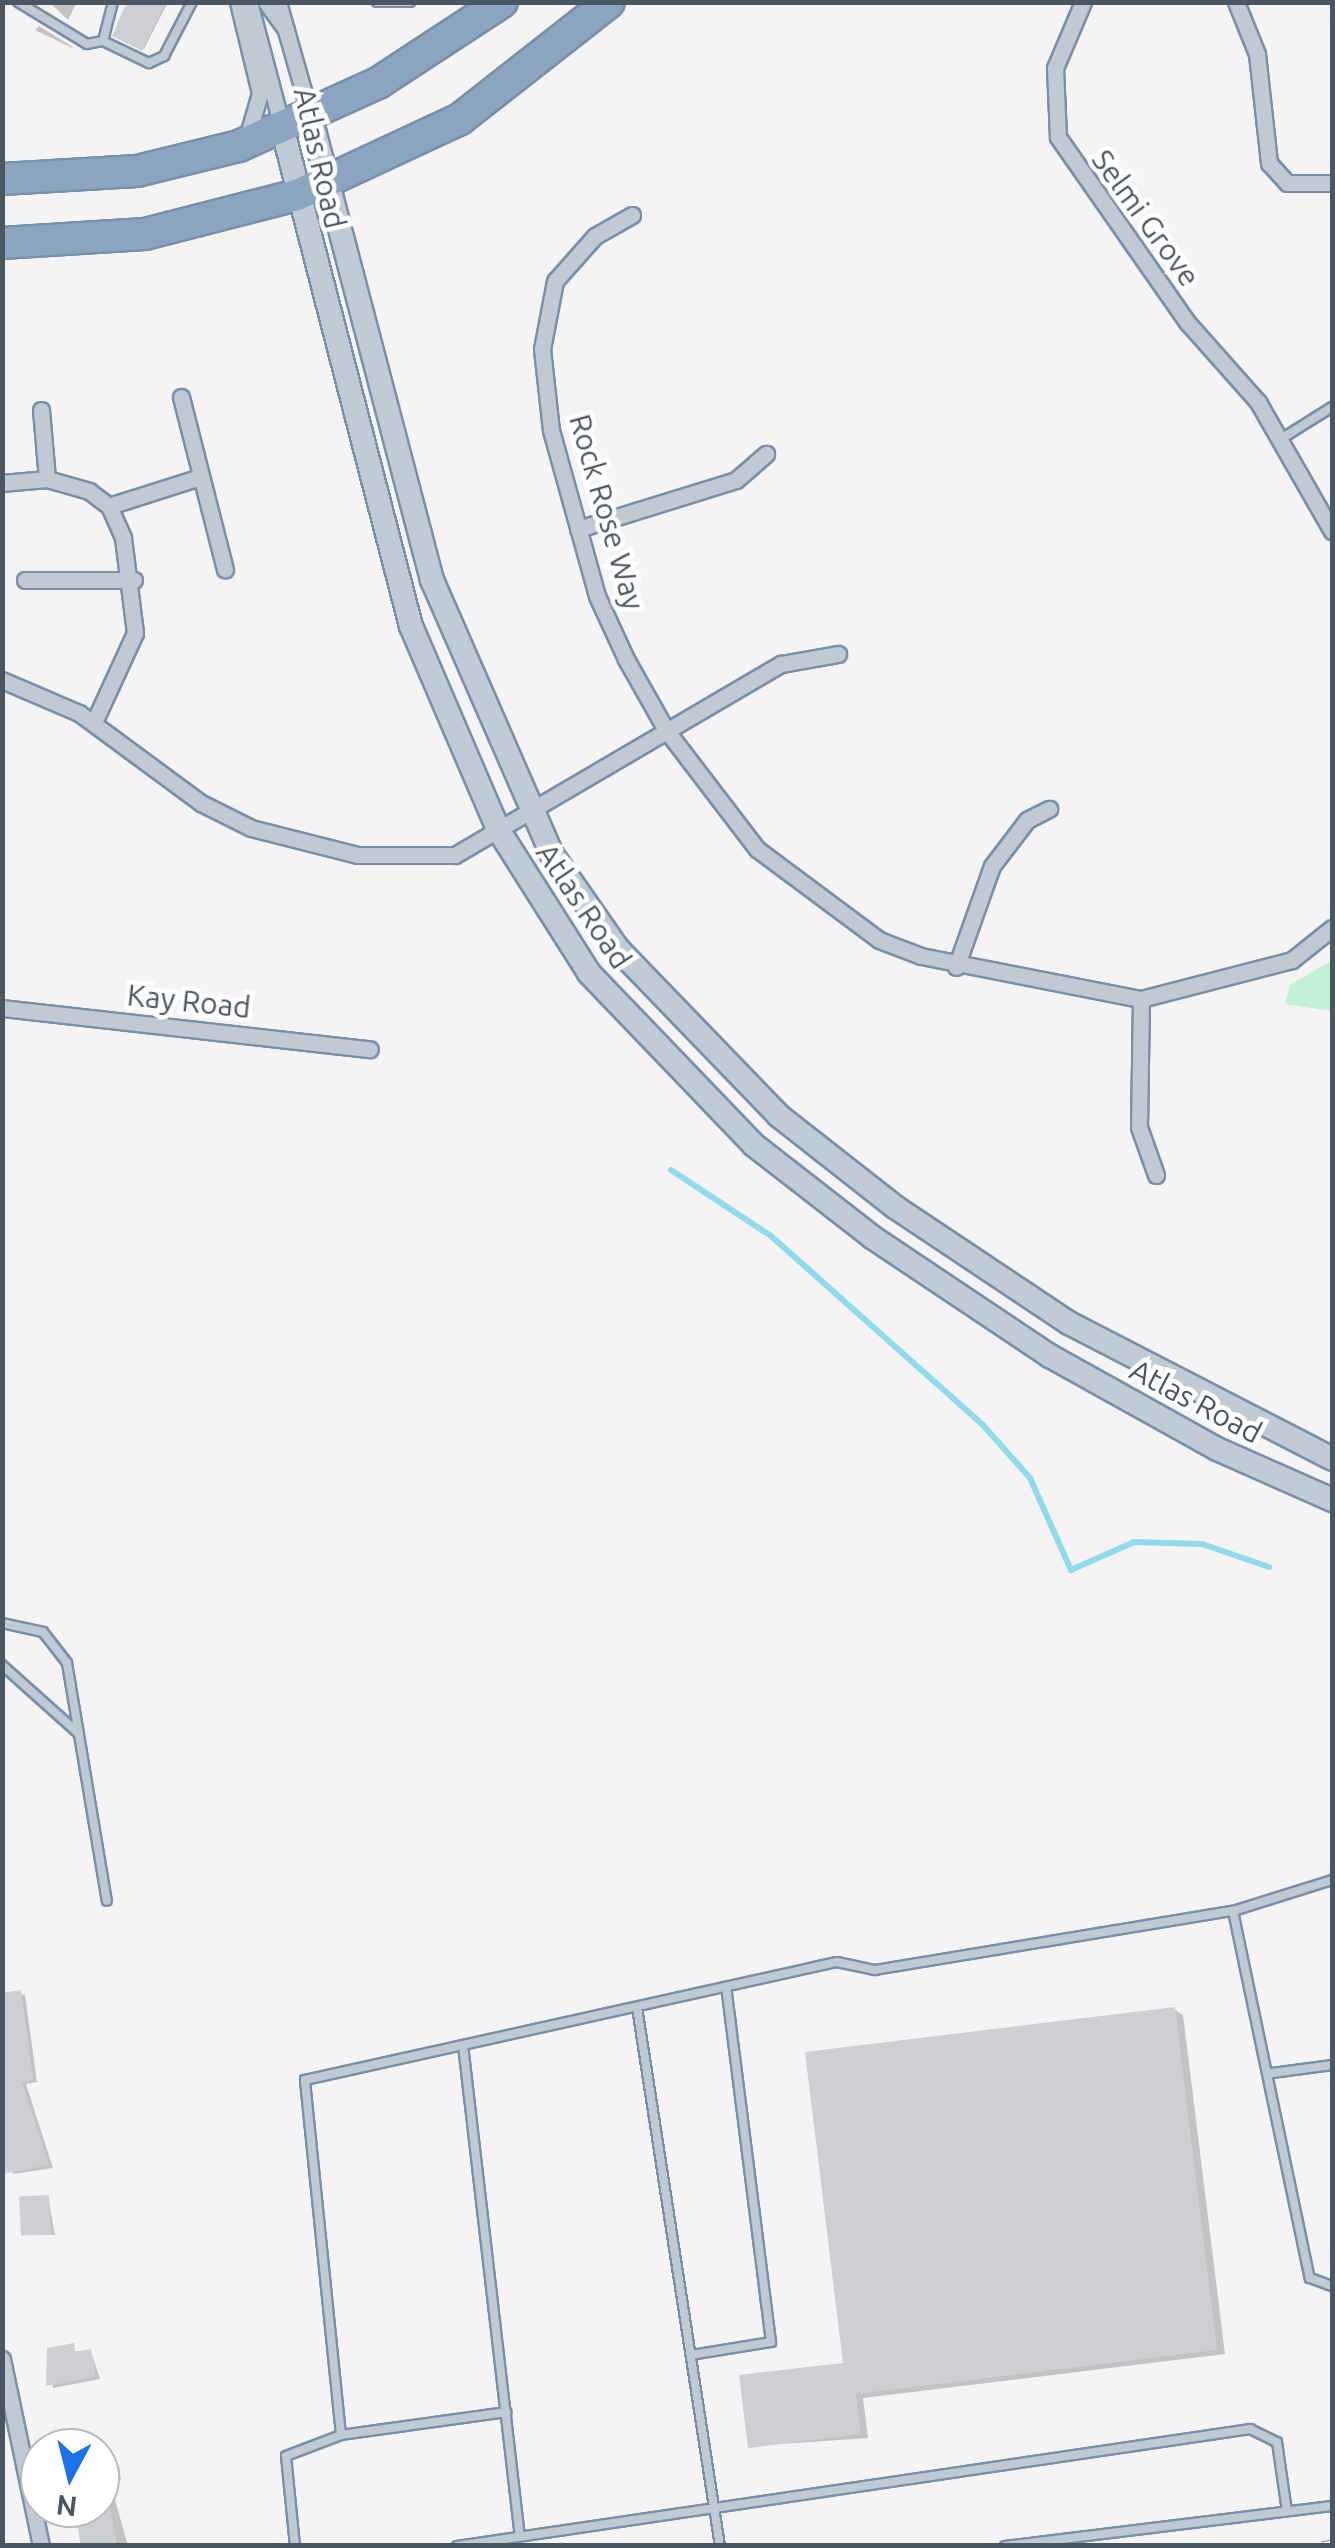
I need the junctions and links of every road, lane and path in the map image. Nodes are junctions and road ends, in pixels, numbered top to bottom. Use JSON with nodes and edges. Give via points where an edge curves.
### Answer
{"nodes":[{"id":1,"x":18,"y":2,"type":"edge"},
{"id":2,"x":113,"y":2,"type":"edge"},
{"id":3,"x":192,"y":2,"type":"edge"},
{"id":4,"x":238,"y":2,"type":"edge"},
{"id":5,"x":249,"y":2,"type":"edge"},
{"id":6,"x":266,"y":2,"type":"edge"},
{"id":7,"x":278,"y":2,"type":"edge"},
{"id":8,"x":377,"y":2,"type":"edge"},
{"id":9,"x":410,"y":2,"type":"edge"},
{"id":10,"x":502,"y":2,"type":"edge"},
{"id":11,"x":608,"y":2,"type":"edge"},
{"id":12,"x":1083,"y":2,"type":"edge"},
{"id":13,"x":1236,"y":2,"type":"edge"},
{"id":14,"x":286,"y":30,"type":"junction"},
{"id":15,"x":102,"y":41,"type":"junction"},
{"id":16,"x":310,"y":114,"type":"junction"},
{"id":17,"x":282,"y":127,"type":"junction"},
{"id":18,"x":239,"y":146,"type":"junction"},
{"id":19,"x":2,"y":179,"type":"edge"},
{"id":20,"x":1332,"y":182,"type":"edge"},
{"id":21,"x":327,"y":183,"type":"junction"},
{"id":22,"x":297,"y":195,"type":"junction"},
{"id":23,"x":632,"y":215,"type":"dead end"},
{"id":24,"x":2,"y":243,"type":"edge"},
{"id":25,"x":181,"y":398,"type":"dead end"},
{"id":26,"x":1332,"y":408,"type":"edge"},
{"id":27,"x":41,"y":410,"type":"dead end"},
{"id":28,"x":1281,"y":438,"type":"junction"},
{"id":29,"x":766,"y":454,"type":"dead end"},
{"id":30,"x":197,"y":478,"type":"junction"},
{"id":31,"x":47,"y":479,"type":"junction"},
{"id":32,"x":2,"y":483,"type":"edge"},
{"id":33,"x":109,"y":506,"type":"junction"},
{"id":34,"x":578,"y":529,"type":"junction"},
{"id":35,"x":1332,"y":531,"type":"edge"},
{"id":36,"x":225,"y":569,"type":"dead end"},
{"id":37,"x":24,"y":580,"type":"dead end"},
{"id":38,"x":134,"y":580,"type":"junction"},
{"id":39,"x":838,"y":654,"type":"dead end"},
{"id":40,"x":2,"y":680,"type":"edge"},
{"id":41,"x":94,"y":722,"type":"junction"},
{"id":42,"x":666,"y":730,"type":"junction"},
{"id":43,"x":1049,"y":810,"type":"dead end"},
{"id":44,"x":532,"y":812,"type":"junction"},
{"id":45,"x":499,"y":830,"type":"junction"},
{"id":46,"x":1332,"y":928,"type":"edge"},
{"id":47,"x":956,"y":967,"type":"junction"},
{"id":48,"x":1141,"y":999,"type":"junction"},
{"id":49,"x":2,"y":1008,"type":"edge"},
{"id":50,"x":370,"y":1050,"type":"dead end"},
{"id":51,"x":1156,"y":1175,"type":"dead end"},
{"id":52,"x":1332,"y":1459,"type":"edge"},
{"id":53,"x":1332,"y":1500,"type":"edge"},
{"id":54,"x":2,"y":1623,"type":"edge"},
{"id":55,"x":2,"y":1665,"type":"edge"},
{"id":56,"x":78,"y":1732,"type":"junction"},
{"id":57,"x":1332,"y":1880,"type":"edge"},
{"id":58,"x":107,"y":1901,"type":"dead end"},
{"id":59,"x":1233,"y":1911,"type":"junction"},
{"id":60,"x":726,"y":1987,"type":"junction"},
{"id":61,"x":637,"y":2007,"type":"junction"},
{"id":62,"x":463,"y":2045,"type":"junction"},
{"id":63,"x":1332,"y":2065,"type":"edge"},
{"id":64,"x":1272,"y":2073,"type":"junction"},
{"id":65,"x":1332,"y":2286,"type":"edge"},
{"id":66,"x":691,"y":2355,"type":"junction"},
{"id":67,"x":2,"y":2359,"type":"edge"},
{"id":68,"x":506,"y":2412,"type":"junction"},
{"id":69,"x":341,"y":2435,"type":"junction"},
{"id":70,"x":714,"y":2502,"type":"junction"},
{"id":71,"x":1332,"y":2506,"type":"edge"},
{"id":72,"x":1287,"y":2511,"type":"junction"},
{"id":73,"x":520,"y":2535,"type":"junction"},
{"id":74,"x":41,"y":2546,"type":"edge"},
{"id":75,"x":295,"y":2546,"type":"edge"},
{"id":76,"x":457,"y":2546,"type":"edge"},
{"id":77,"x":720,"y":2546,"type":"edge"},
{"id":78,"x":1005,"y":2546,"type":"edge"}],
"edges":[{"from":1,"to":15,"type":"lane","via":[[87,44]]},
{"from":2,"to":15,"type":"lane"},
{"from":3,"to":15,"type":"lane","via":[[160,59],[137,62]]},
{"from":4,"to":18,"type":"street","name":"Atlas Road","via":[[260,94],[256,124]]},
{"from":5,"to":17,"type":"street","name":"Atlas Road"},
{"from":6,"to":14,"type":"street","name":"Atlas Road"},
{"from":7,"to":14,"type":"street","name":"Atlas Road"},
{"from":8,"to":9,"type":"lane"},
{"from":10,"to":16,"type":"highway"},
{"from":11,"to":21,"type":"highway","via":[[476,109]]},
{"from":12,"to":28,"type":"street","name":"Selmi Grove","via":[[1055,68],[1058,137]]},
{"from":13,"to":20,"type":"street","via":[[1257,54],[1269,163],[1287,183]]},
{"from":14,"to":16,"type":"street","name":"Atlas Road"},
{"from":16,"to":17,"type":"highway"},
{"from":16,"to":21,"type":"street","name":"Atlas Road"},
{"from":17,"to":18,"type":"highway"},
{"from":17,"to":22,"type":"street","name":"Atlas Road"},
{"from":18,"to":19,"type":"highway","via":[[137,171]]},
{"from":21,"to":22,"type":"highway"},
{"from":21,"to":44,"type":"street","name":"Atlas Road","via":[[432,580]]},
{"from":22,"to":24,"type":"highway","via":[[145,234]]},
{"from":22,"to":45,"type":"street","name":"Atlas Road","via":[[410,626]]},
{"from":23,"to":34,"type":"street","name":"Rock Rose Way","via":[[577,252],[544,314],[551,430]]},
{"from":25,"to":30,"type":"street"},
{"from":26,"to":28,"type":"lane"},
{"from":27,"to":31,"type":"street"},
{"from":28,"to":35,"type":"street","name":"Selmi Grove"},
{"from":29,"to":34,"type":"street","via":[[736,480]]},
{"from":30,"to":33,"type":"street"},
{"from":30,"to":36,"type":"street"},
{"from":31,"to":32,"type":"street"},
{"from":31,"to":33,"type":"street"},
{"from":33,"to":38,"type":"street"},
{"from":34,"to":42,"type":"street","name":"Rock Rose Way","via":[[610,625]]},
{"from":37,"to":38,"type":"street"},
{"from":38,"to":41,"type":"street","via":[[135,633]]},
{"from":39,"to":42,"type":"street","via":[[781,664]]},
{"from":40,"to":41,"type":"street"},
{"from":41,"to":45,"type":"street","via":[[201,804],[311,847],[455,855]]},
{"from":42,"to":44,"type":"street"},
{"from":42,"to":47,"type":"street","name":"Rock Rose Way","via":[[729,818],[800,886],[879,940]]},
{"from":43,"to":47,"type":"street","via":[[1027,820],[992,866]]},
{"from":44,"to":45,"type":"street"},
{"from":44,"to":52,"type":"street","name":"Atlas Road","via":[[618,949],[780,1116],[1069,1323]]},
{"from":45,"to":53,"type":"street","name":"Atlas Road","via":[[588,973],[754,1145],[1050,1356],[1217,1450]]},
{"from":46,"to":48,"type":"street","name":"Rock Rose Way","via":[[1292,960]]},
{"from":47,"to":48,"type":"street","name":"Rock Rose Way"},
{"from":48,"to":51,"type":"street","via":[[1139,1127]]},
{"from":49,"to":50,"type":"street","name":"Kay Road"},
{"from":54,"to":56,"type":"lane","via":[[57,1642]]},
{"from":55,"to":56,"type":"lane"},
{"from":56,"to":58,"type":"lane"},
{"from":57,"to":59,"type":"lane"},
{"from":59,"to":60,"type":"lane","via":[[875,1970],[837,1962]]},
{"from":59,"to":64,"type":"lane"},
{"from":60,"to":61,"type":"lane"},
{"from":60,"to":66,"type":"lane","via":[[771,2342]]},
{"from":61,"to":62,"type":"lane"},
{"from":61,"to":66,"type":"lane"},
{"from":62,"to":68,"type":"lane"},
{"from":62,"to":69,"type":"lane","via":[[303,2084]]},
{"from":63,"to":64,"type":"lane"},
{"from":64,"to":65,"type":"lane","via":[[1310,2278]]},
{"from":66,"to":70,"type":"lane"},
{"from":67,"to":74,"type":"street"},
{"from":68,"to":69,"type":"lane"},
{"from":68,"to":73,"type":"lane"},
{"from":69,"to":75,"type":"lane","via":[[286,2456]]},
{"from":70,"to":72,"type":"lane","via":[[1250,2429],[1277,2442]]},
{"from":70,"to":73,"type":"lane"},
{"from":70,"to":77,"type":"lane"},
{"from":71,"to":72,"type":"lane"},
{"from":72,"to":78,"type":"lane"},
{"from":73,"to":76,"type":"lane"}]}
